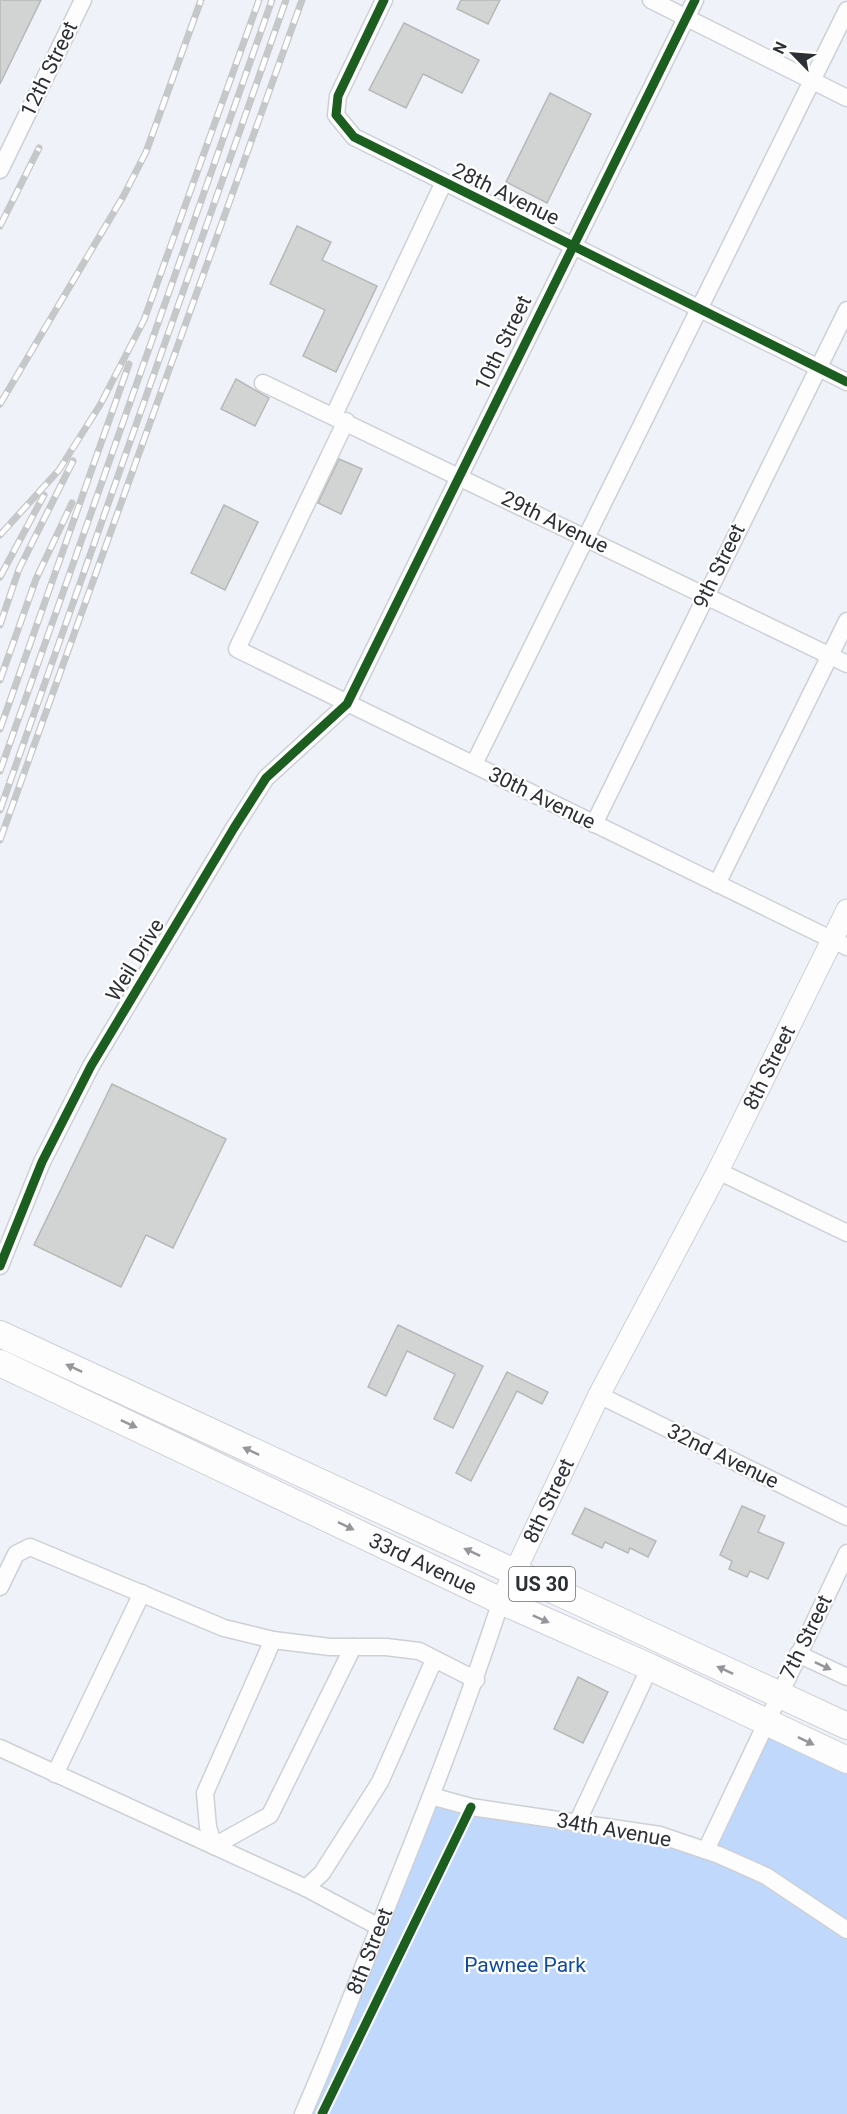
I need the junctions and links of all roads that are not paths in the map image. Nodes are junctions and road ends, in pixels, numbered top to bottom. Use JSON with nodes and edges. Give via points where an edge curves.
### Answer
{"nodes":[{"id":1,"x":83,"y":0,"type":"edge"},
{"id":2,"x":384,"y":0,"type":"edge"},
{"id":3,"x":651,"y":0,"type":"edge"},
{"id":4,"x":695,"y":0,"type":"edge"},
{"id":5,"x":847,"y":10,"type":"edge"},
{"id":6,"x":686,"y":18,"type":"junction"},
{"id":7,"x":812,"y":81,"type":"junction"},
{"id":8,"x":847,"y":98,"type":"edge"},
{"id":9,"x":0,"y":170,"type":"edge"},
{"id":10,"x":443,"y":184,"type":"junction"},
{"id":11,"x":572,"y":246,"type":"junction"},
{"id":12,"x":700,"y":309,"type":"junction"},
{"id":13,"x":847,"y":310,"type":"edge"},
{"id":14,"x":819,"y":368,"type":"junction"},
{"id":15,"x":847,"y":382,"type":"edge"},
{"id":16,"x":263,"y":383,"type":"dead end"},
{"id":17,"x":340,"y":418,"type":"junction"},
{"id":18,"x":458,"y":475,"type":"junction"},
{"id":19,"x":586,"y":537,"type":"junction"},
{"id":20,"x":705,"y":595,"type":"junction"},
{"id":21,"x":847,"y":621,"type":"edge"},
{"id":22,"x":830,"y":656,"type":"junction"},
{"id":23,"x":847,"y":664,"type":"edge"},
{"id":24,"x":347,"y":704,"type":"junction"},
{"id":25,"x":474,"y":764,"type":"junction"},
{"id":26,"x":594,"y":824,"type":"junction"},
{"id":27,"x":717,"y":884,"type":"junction"},
{"id":28,"x":847,"y":910,"type":"edge"},
{"id":29,"x":840,"y":943,"type":"edge"},
{"id":30,"x":718,"y":1171,"type":"junction"},
{"id":31,"x":845,"y":1227,"type":"edge"},
{"id":32,"x":0,"y":1266,"type":"edge"},
{"id":33,"x":0,"y":1334,"type":"edge"},
{"id":34,"x":0,"y":1363,"type":"edge"},
{"id":35,"x":599,"y":1395,"type":"junction"},
{"id":36,"x":847,"y":1517,"type":"edge"},
{"id":37,"x":847,"y":1553,"type":"edge"},
{"id":38,"x":515,"y":1571,"type":"junction"},
{"id":39,"x":0,"y":1587,"type":"edge"},
{"id":40,"x":142,"y":1593,"type":"junction"},
{"id":41,"x":501,"y":1601,"type":"junction"},
{"id":42,"x":273,"y":1640,"type":"junction"},
{"id":43,"x":353,"y":1647,"type":"junction"},
{"id":44,"x":798,"y":1654,"type":"junction"},
{"id":45,"x":434,"y":1660,"type":"junction"},
{"id":46,"x":650,"y":1667,"type":"junction"},
{"id":47,"x":847,"y":1677,"type":"edge"},
{"id":48,"x":476,"y":1680,"type":"junction"},
{"id":49,"x":778,"y":1695,"type":"junction"},
{"id":50,"x":766,"y":1721,"type":"junction"},
{"id":51,"x":847,"y":1726,"type":"edge"},
{"id":52,"x":0,"y":1748,"type":"edge"},
{"id":53,"x":847,"y":1760,"type":"edge"},
{"id":54,"x":55,"y":1774,"type":"junction"},
{"id":55,"x":431,"y":1796,"type":"junction"},
{"id":56,"x":577,"y":1823,"type":"junction"},
{"id":57,"x":214,"y":1846,"type":"junction"},
{"id":58,"x":706,"y":1851,"type":"junction"},
{"id":59,"x":306,"y":1888,"type":"junction"},
{"id":60,"x":379,"y":1927,"type":"junction"},
{"id":61,"x":847,"y":1930,"type":"edge"},
{"id":62,"x":303,"y":2114,"type":"edge"}],
"edges":[{"from":1,"to":9,"type":"street","name":"12th Street"},
{"from":2,"to":10,"type":"street","name":"28th Avenue","via":[[338,96],[336,115],[354,137]]},
{"from":3,"to":6,"type":"street"},
{"from":4,"to":6,"type":"street","name":"10th Street"},
{"from":5,"to":7,"type":"street"},
{"from":6,"to":7,"type":"street"},
{"from":6,"to":11,"type":"street","name":"10th Street"},
{"from":7,"to":8,"type":"street"},
{"from":7,"to":12,"type":"street"},
{"from":10,"to":11,"type":"street","name":"28th Avenue"},
{"from":10,"to":17,"type":"street"},
{"from":11,"to":12,"type":"street","name":"28th Avenue"},
{"from":11,"to":18,"type":"street","name":"10th Street"},
{"from":12,"to":14,"type":"street","name":"28th Avenue"},
{"from":12,"to":19,"type":"street"},
{"from":13,"to":14,"type":"street","name":"9th Street"},
{"from":14,"to":15,"type":"street","name":"28th Avenue"},
{"from":14,"to":20,"type":"street","name":"9th Street"},
{"from":16,"to":17,"type":"street","name":"29th Avenue"},
{"from":17,"to":18,"type":"street","name":"29th Avenue"},
{"from":17,"to":24,"type":"street","name":"30th Avenue","via":[[237,649]]},
{"from":18,"to":19,"type":"street","name":"29th Avenue"},
{"from":18,"to":24,"type":"street","name":"10th Street"},
{"from":19,"to":20,"type":"street","name":"29th Avenue"},
{"from":19,"to":25,"type":"street"},
{"from":20,"to":22,"type":"street","name":"29th Avenue"},
{"from":20,"to":26,"type":"street","name":"9th Street"},
{"from":21,"to":22,"type":"street"},
{"from":22,"to":23,"type":"street","name":"29th Avenue"},
{"from":22,"to":27,"type":"street"},
{"from":24,"to":25,"type":"street","name":"30th Avenue"},
{"from":24,"to":32,"type":"street","name":"Weil Drive","via":[[266,778],[234,828],[91,1066],[42,1162]]},
{"from":25,"to":26,"type":"street","name":"30th Avenue"},
{"from":26,"to":27,"type":"street","name":"30th Avenue"},
{"from":27,"to":29,"type":"street","name":"30th Avenue"},
{"from":28,"to":29,"type":"main road","name":"8th Street"},
{"from":29,"to":30,"type":"main road","name":"8th Street"},
{"from":30,"to":31,"type":"street"},
{"from":30,"to":35,"type":"main road","name":"8th Street"},
{"from":38,"to":33,"type":"highway","name":"33rd Avenue","number":"US 30","one_way":true},
{"from":34,"to":41,"type":"highway","name":"33rd Avenue","number":"US 30","one_way":true},
{"from":35,"to":36,"type":"street","name":"32nd Avenue"},
{"from":35,"to":38,"type":"main road","name":"8th Street"},
{"from":37,"to":44,"type":"street","name":"7th Street"},
{"from":38,"to":41,"type":"main road","name":"8th Street"},
{"from":49,"to":38,"type":"highway","name":"33rd Avenue","number":"US 30","one_way":true},
{"from":39,"to":40,"type":"street","via":[[16,1554],[30,1547]]},
{"from":40,"to":42,"type":"street","via":[[225,1628]]},
{"from":40,"to":54,"type":"street"},
{"from":41,"to":46,"type":"highway","name":"33rd Avenue","number":"US 30","one_way":true},
{"from":41,"to":48,"type":"street","name":"8th Street"},
{"from":42,"to":43,"type":"street"},
{"from":42,"to":57,"type":"street","via":[[205,1793]]},
{"from":43,"to":45,"type":"street","via":[[419,1651]]},
{"from":43,"to":57,"type":"street","via":[[270,1815]]},
{"from":44,"to":47,"type":"street","one_way":true},
{"from":44,"to":49,"type":"street","name":"7th Street"},
{"from":45,"to":48,"type":"street"},
{"from":45,"to":59,"type":"street","via":[[380,1782],[321,1873]]},
{"from":46,"to":50,"type":"highway","name":"33rd Avenue","number":"US 30"},
{"from":46,"to":56,"type":"street"},
{"from":48,"to":55,"type":"street","name":"8th Street"},
{"from":49,"to":50,"type":"street","name":"7th Street"},
{"from":49,"to":51,"type":"highway","name":"33rd Avenue","number":"US 30"},
{"from":50,"to":53,"type":"highway","name":"33rd Avenue","number":"US 30","one_way":true},
{"from":50,"to":58,"type":"street","name":"7th Street"},
{"from":52,"to":54,"type":"street"},
{"from":54,"to":57,"type":"street"},
{"from":55,"to":56,"type":"street","name":"34th Avenue","via":[[471,1807]]},
{"from":55,"to":60,"type":"street","name":"8th Street"},
{"from":56,"to":58,"type":"street","name":"34th Avenue","via":[[660,1835]]},
{"from":57,"to":59,"type":"street"},
{"from":58,"to":61,"type":"street","name":"34th Avenue","via":[[766,1876]]},
{"from":59,"to":60,"type":"street"},
{"from":60,"to":62,"type":"street","name":"8th Street"}]}
